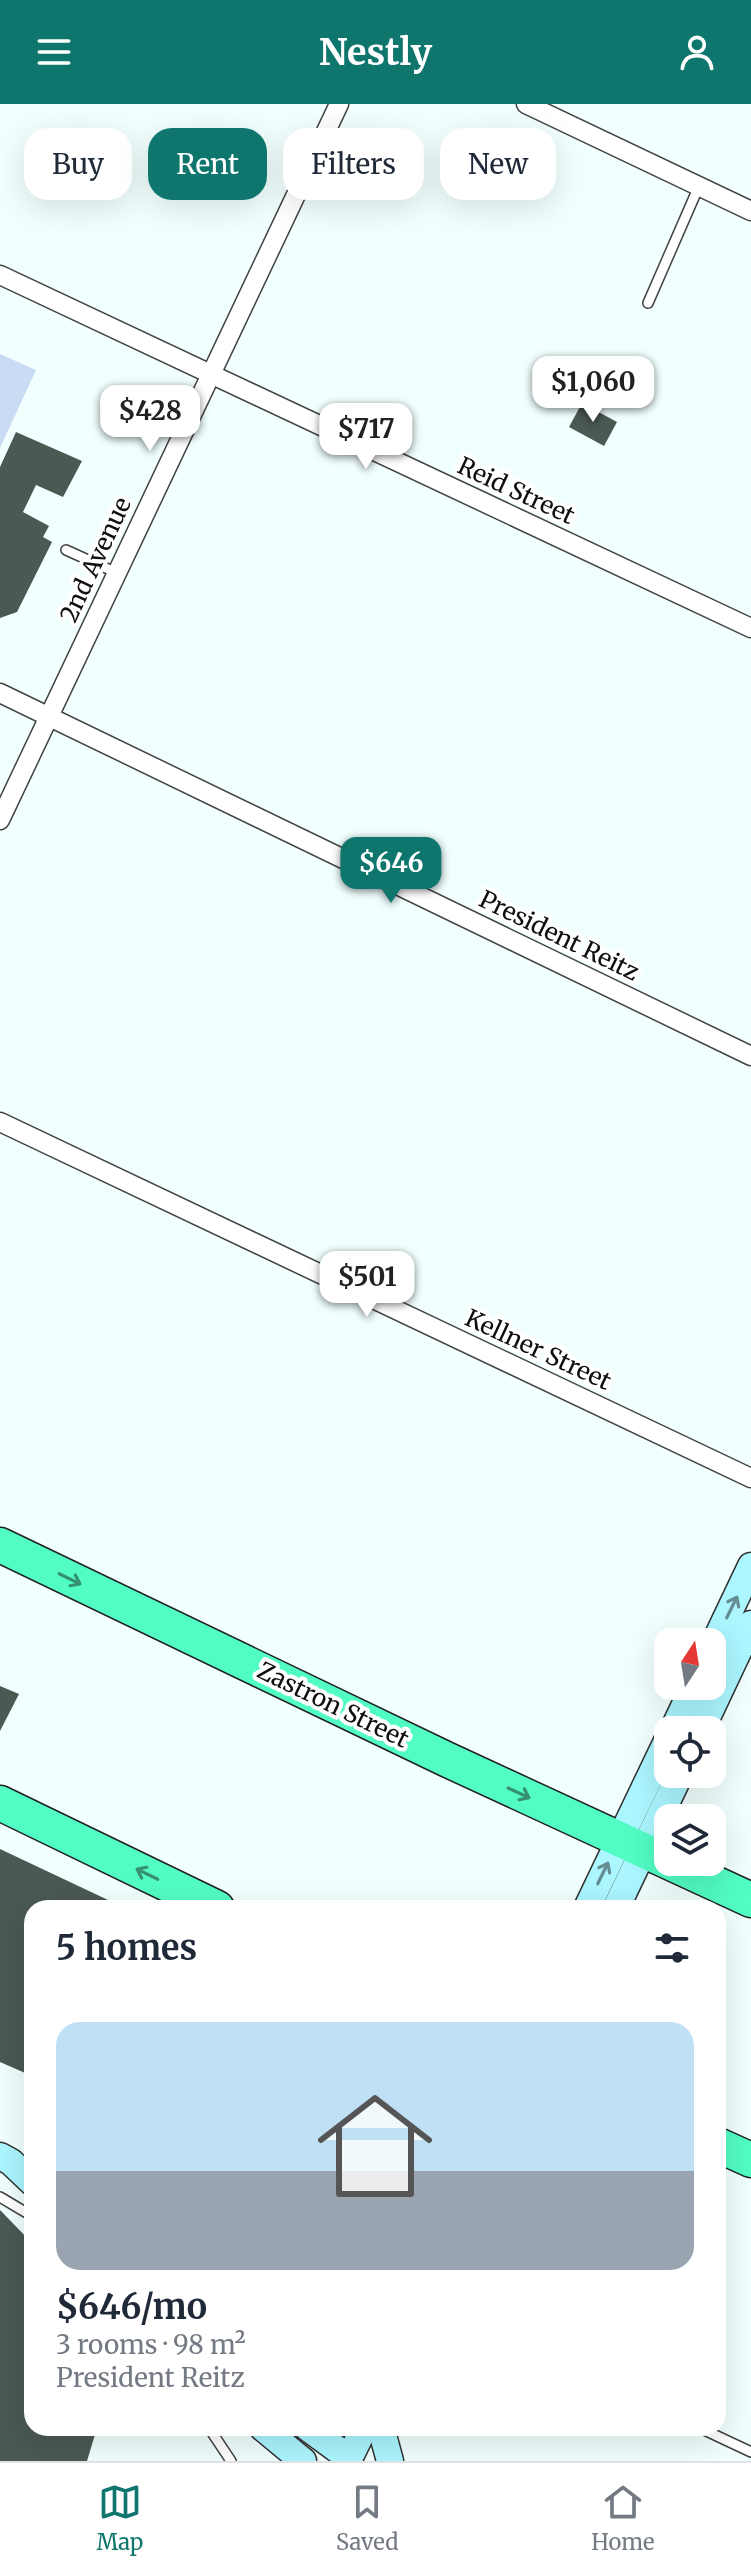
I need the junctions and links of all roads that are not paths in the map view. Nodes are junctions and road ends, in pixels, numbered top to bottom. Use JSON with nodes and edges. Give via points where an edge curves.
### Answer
{"nodes":[{"id":1,"x":339,"y":104,"type":"edge"},
{"id":2,"x":526,"y":104,"type":"edge"},
{"id":3,"x":699,"y":186,"type":"junction"},
{"id":4,"x":751,"y":211,"type":"edge"},
{"id":5,"x":0,"y":275,"type":"edge"},
{"id":6,"x":648,"y":303,"type":"dead end"},
{"id":7,"x":211,"y":374,"type":"junction"},
{"id":8,"x":66,"y":550,"type":"dead end"},
{"id":9,"x":117,"y":573,"type":"junction"},
{"id":10,"x":751,"y":628,"type":"edge"},
{"id":11,"x":0,"y":693,"type":"edge"},
{"id":12,"x":49,"y":717,"type":"junction"},
{"id":13,"x":0,"y":820,"type":"edge"},
{"id":14,"x":751,"y":1056,"type":"edge"},
{"id":15,"x":0,"y":1122,"type":"edge"},
{"id":16,"x":751,"y":1478,"type":"edge"},
{"id":17,"x":0,"y":1545,"type":"edge"},
{"id":18,"x":751,"y":1566,"type":"edge"},
{"id":19,"x":751,"y":1624,"type":"edge"},
{"id":20,"x":722,"y":1628,"type":"edge"},
{"id":21,"x":708,"y":1716,"type":"edge"},
{"id":22,"x":654,"y":1780,"type":"edge"},
{"id":23,"x":671,"y":1788,"type":"edge"},
{"id":24,"x":0,"y":1803,"type":"edge"},
{"id":25,"x":632,"y":1845,"type":"junction"},
{"id":26,"x":200,"y":1900,"type":"edge"},
{"id":27,"x":593,"y":1900,"type":"edge"},
{"id":28,"x":618,"y":1900,"type":"edge"},
{"id":29,"x":751,"y":1900,"type":"edge"},
{"id":30,"x":0,"y":2137,"type":"edge"},
{"id":31,"x":726,"y":2149,"type":"edge"},
{"id":32,"x":24,"y":2153,"type":"edge"},
{"id":33,"x":0,"y":2156,"type":"edge"},
{"id":34,"x":751,"y":2160,"type":"edge"},
{"id":35,"x":24,"y":2174,"type":"edge"},
{"id":36,"x":0,"y":2197,"type":"edge"},
{"id":37,"x":24,"y":2211,"type":"edge"},
{"id":38,"x":214,"y":2436,"type":"edge"},
{"id":39,"x":266,"y":2436,"type":"edge"},
{"id":40,"x":273,"y":2436,"type":"edge"},
{"id":41,"x":360,"y":2436,"type":"edge"},
{"id":42,"x":383,"y":2436,"type":"edge"},
{"id":43,"x":717,"y":2436,"type":"edge"},
{"id":44,"x":321,"y":2440,"type":"edge"},
{"id":45,"x":751,"y":2452,"type":"edge"},
{"id":46,"x":350,"y":2460,"type":"edge"},
{"id":47,"x":231,"y":2461,"type":"edge"},
{"id":48,"x":276,"y":2461,"type":"edge"},
{"id":49,"x":303,"y":2461,"type":"edge"},
{"id":50,"x":390,"y":2461,"type":"edge"}],
"edges":[{"from":1,"to":7,"type":"street","name":"2nd Avenue"},
{"from":2,"to":3,"type":"street"},
{"from":3,"to":4,"type":"street"},
{"from":3,"to":6,"type":"lane"},
{"from":5,"to":7,"type":"street","name":"Reid Street"},
{"from":7,"to":9,"type":"street","name":"2nd Avenue"},
{"from":7,"to":10,"type":"street","name":"Reid Street"},
{"from":8,"to":9,"type":"lane"},
{"from":9,"to":12,"type":"street","name":"2nd Avenue"},
{"from":11,"to":12,"type":"street","name":"President Reitz"},
{"from":12,"to":13,"type":"street","name":"2nd Avenue"},
{"from":12,"to":14,"type":"street","name":"President Reitz"},
{"from":15,"to":16,"type":"street","name":"Kellner Street"},
{"from":17,"to":25,"type":"highway","name":"Zastron Street","one_way":true},
{"from":20,"to":18,"type":"street","one_way":true},
{"from":19,"to":21,"type":"street"},
{"from":22,"to":25,"type":"street"},
{"from":23,"to":25,"type":"street"},
{"from":26,"to":24,"type":"highway","one_way":true},
{"from":27,"to":25,"type":"street","one_way":true},
{"from":25,"to":28,"type":"street"},
{"from":25,"to":29,"type":"highway","name":"Zastron Street"},
{"from":30,"to":32,"type":"street"},
{"from":31,"to":34,"type":"highway"},
{"from":33,"to":35,"type":"street"},
{"from":36,"to":37,"type":"lane"},
{"from":38,"to":47,"type":"lane"},
{"from":39,"to":48,"type":"street"},
{"from":40,"to":49,"type":"street"},
{"from":41,"to":46,"type":"street"},
{"from":42,"to":50,"type":"street"},
{"from":43,"to":45,"type":"lane"},
{"from":44,"to":46,"type":"street"}]}
